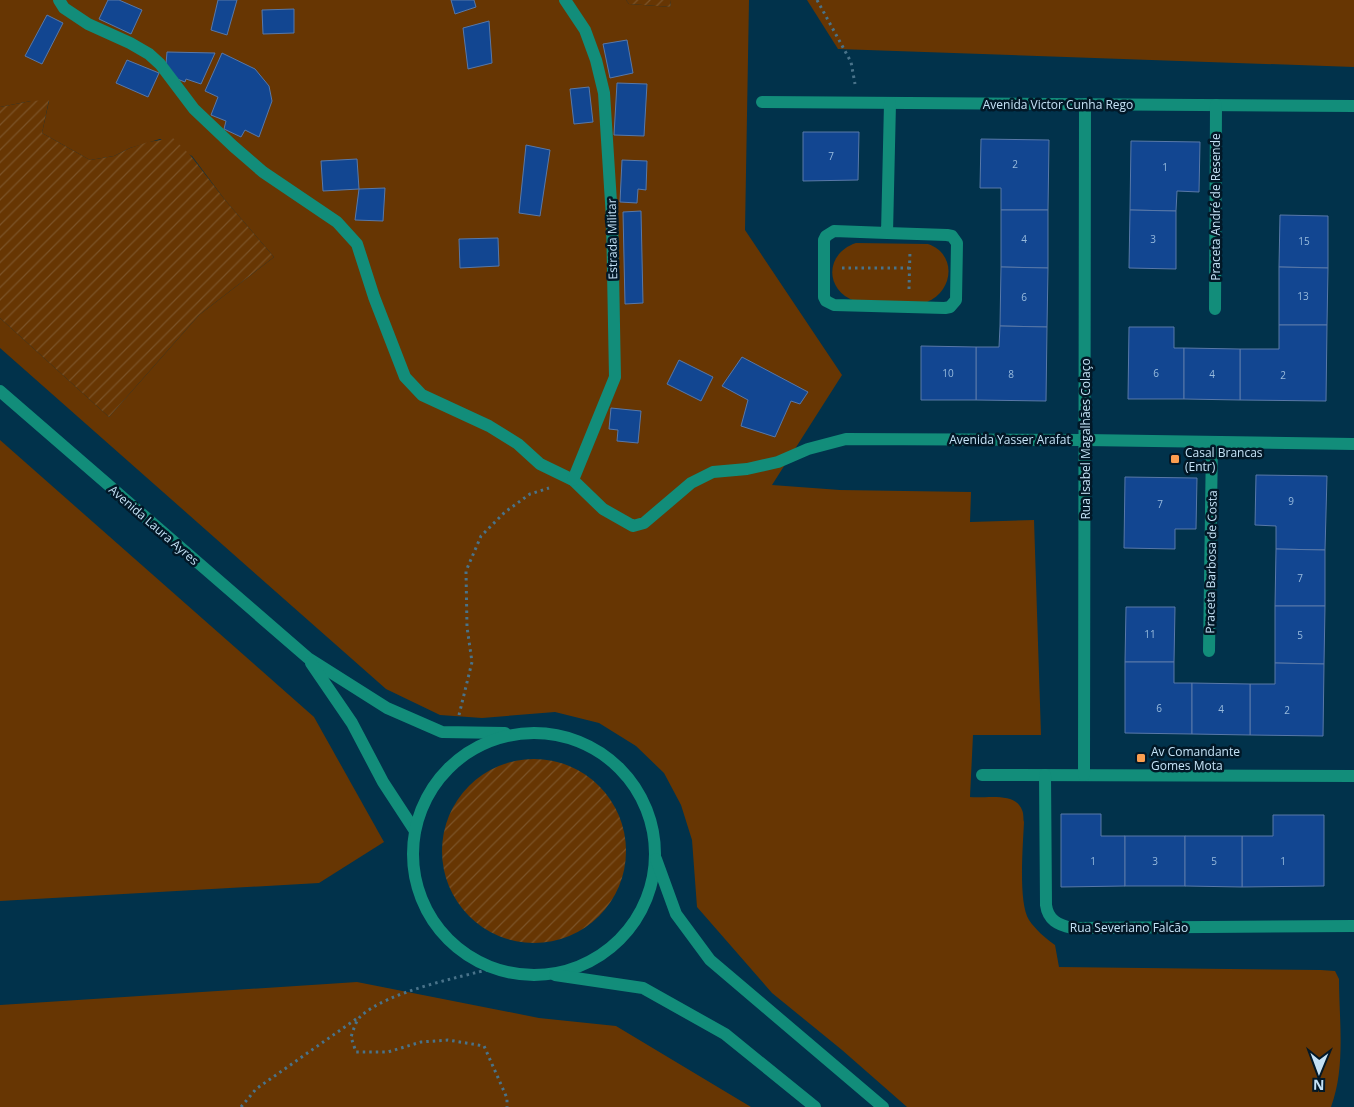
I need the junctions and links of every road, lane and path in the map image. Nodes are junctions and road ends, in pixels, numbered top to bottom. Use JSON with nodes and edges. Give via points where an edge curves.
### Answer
{"nodes":[{"id":1,"x":59,"y":0,"type":"edge"},
{"id":2,"x":565,"y":0,"type":"edge"},
{"id":3,"x":816,"y":0,"type":"edge"},
{"id":4,"x":762,"y":102,"type":"dead end"},
{"id":5,"x":858,"y":102,"type":"junction"},
{"id":6,"x":890,"y":103,"type":"junction"},
{"id":7,"x":1085,"y":104,"type":"junction"},
{"id":8,"x":1216,"y":105,"type":"junction"},
{"id":9,"x":1354,"y":106,"type":"edge"},
{"id":10,"x":887,"y":233,"type":"junction"},
{"id":11,"x":911,"y":234,"type":"junction"},
{"id":12,"x":824,"y":267,"type":"junction"},
{"id":13,"x":910,"y":268,"type":"junction"},
{"id":14,"x":908,"y":307,"type":"junction"},
{"id":15,"x":1215,"y":309,"type":"dead end"},
{"id":16,"x":0,"y":391,"type":"edge"},
{"id":17,"x":1085,"y":440,"type":"junction"},
{"id":18,"x":1212,"y":442,"type":"junction"},
{"id":19,"x":1354,"y":444,"type":"edge"},
{"id":20,"x":569,"y":478,"type":"junction"},
{"id":21,"x":1209,"y":651,"type":"dead end"},
{"id":22,"x":308,"y":658,"type":"junction"},
{"id":23,"x":456,"y":733,"type":"junction"},
{"id":24,"x":528,"y":733,"type":"junction"},
{"id":25,"x":982,"y":775,"type":"dead end"},
{"id":26,"x":1045,"y":775,"type":"junction"},
{"id":27,"x":1084,"y":775,"type":"junction"},
{"id":28,"x":1354,"y":776,"type":"edge"},
{"id":29,"x":414,"y":831,"type":"junction"},
{"id":30,"x":656,"y":859,"type":"junction"},
{"id":31,"x":1354,"y":926,"type":"edge"},
{"id":32,"x":494,"y":968,"type":"junction"},
{"id":33,"x":550,"y":974,"type":"junction"},
{"id":34,"x":360,"y":1017,"type":"junction"},
{"id":35,"x":241,"y":1107,"type":"edge"},
{"id":36,"x":507,"y":1107,"type":"edge"},
{"id":37,"x":815,"y":1107,"type":"edge"},
{"id":38,"x":883,"y":1107,"type":"edge"}],
"edges":[{"from":1,"to":20,"type":"street","name":"Avenida Yasser Arafat","via":[[64,8],[88,24],[149,54],[194,109],[233,146],[263,172],[337,222],[357,244],[405,376],[422,395],[489,426],[518,444],[540,464]]},
{"from":2,"to":20,"type":"street","name":"Estrada Militar","via":[[585,30],[604,93],[612,218],[616,377]]},
{"from":3,"to":5,"type":"path","via":[[851,62]]},
{"from":4,"to":5,"type":"street","name":"Avenida Victor Cunha Rego"},
{"from":5,"to":6,"type":"street","name":"Avenida Victor Cunha Rego"},
{"from":6,"to":7,"type":"street","name":"Avenida Victor Cunha Rego"},
{"from":6,"to":10,"type":"street"},
{"from":7,"to":8,"type":"street","name":"Avenida Victor Cunha Rego"},
{"from":7,"to":17,"type":"street","name":"Rua Isabel Magalhães Colaço"},
{"from":8,"to":9,"type":"street","name":"Avenida Victor Cunha Rego"},
{"from":8,"to":15,"type":"street","name":"Praceta André de Resende"},
{"from":10,"to":11,"type":"street"},
{"from":10,"to":12,"type":"street","via":[[829,233],[824,240]]},
{"from":11,"to":13,"type":"path"},
{"from":11,"to":14,"type":"street","via":[[954,238],[957,243],[956,300],[950,307]]},
{"from":12,"to":13,"type":"path"},
{"from":12,"to":14,"type":"street","via":[[824,297],[829,303]]},
{"from":13,"to":14,"type":"path"},
{"from":16,"to":22,"type":"street","name":"Avenida Laura Ayres"},
{"from":17,"to":18,"type":"street","name":"Avenida Yasser Arafat"},
{"from":17,"to":20,"type":"street","name":"Avenida Yasser Arafat","via":[[846,438],[778,462],[713,472],[690,483],[644,523],[633,526],[603,509]]},
{"from":17,"to":27,"type":"street","name":"Rua Isabel Magalhães Colaço"},
{"from":18,"to":19,"type":"street","name":"Avenida Yasser Arafat"},
{"from":18,"to":21,"type":"street","name":"Praceta Barbosa de Costa"},
{"from":20,"to":23,"type":"path","via":[[530,494],[481,536],[477,545],[466,571],[467,627],[472,662]]},
{"from":22,"to":23,"type":"street","name":"Avenida Laura Ayres","via":[[387,708],[442,732]]},
{"from":22,"to":29,"type":"street","name":"Avenida Laura Ayres","via":[[352,723]]},
{"from":23,"to":24,"type":"street","name":"Avenida Laura Ayres"},
{"from":24,"to":29,"type":"street","via":[[496,739],[467,752],[442,774],[425,800]]},
{"from":24,"to":30,"type":"street","via":[[568,737],[604,754],[633,783],[651,819]]},
{"from":25,"to":26,"type":"street"},
{"from":26,"to":27,"type":"street"},
{"from":26,"to":31,"type":"street","name":"Rua Severiano Falcão","via":[[1046,905],[1047,913],[1062,926]]},
{"from":27,"to":28,"type":"street"},
{"from":29,"to":32,"type":"street","via":[[413,862],[418,890],[430,917],[449,940],[472,958]]},
{"from":30,"to":33,"type":"street","via":[[650,892],[635,922],[618,941],[583,965]]},
{"from":30,"to":38,"type":"street","via":[[676,914],[710,960]]},
{"from":32,"to":33,"type":"street","via":[[522,975]]},
{"from":32,"to":34,"type":"path","via":[[389,999]]},
{"from":33,"to":37,"type":"street","via":[[643,988],[725,1034]]},
{"from":34,"to":35,"type":"path","via":[[256,1089]]},
{"from":34,"to":36,"type":"path","via":[[351,1037],[356,1052],[388,1052],[421,1042],[448,1040],[484,1046],[507,1098]]}]}
